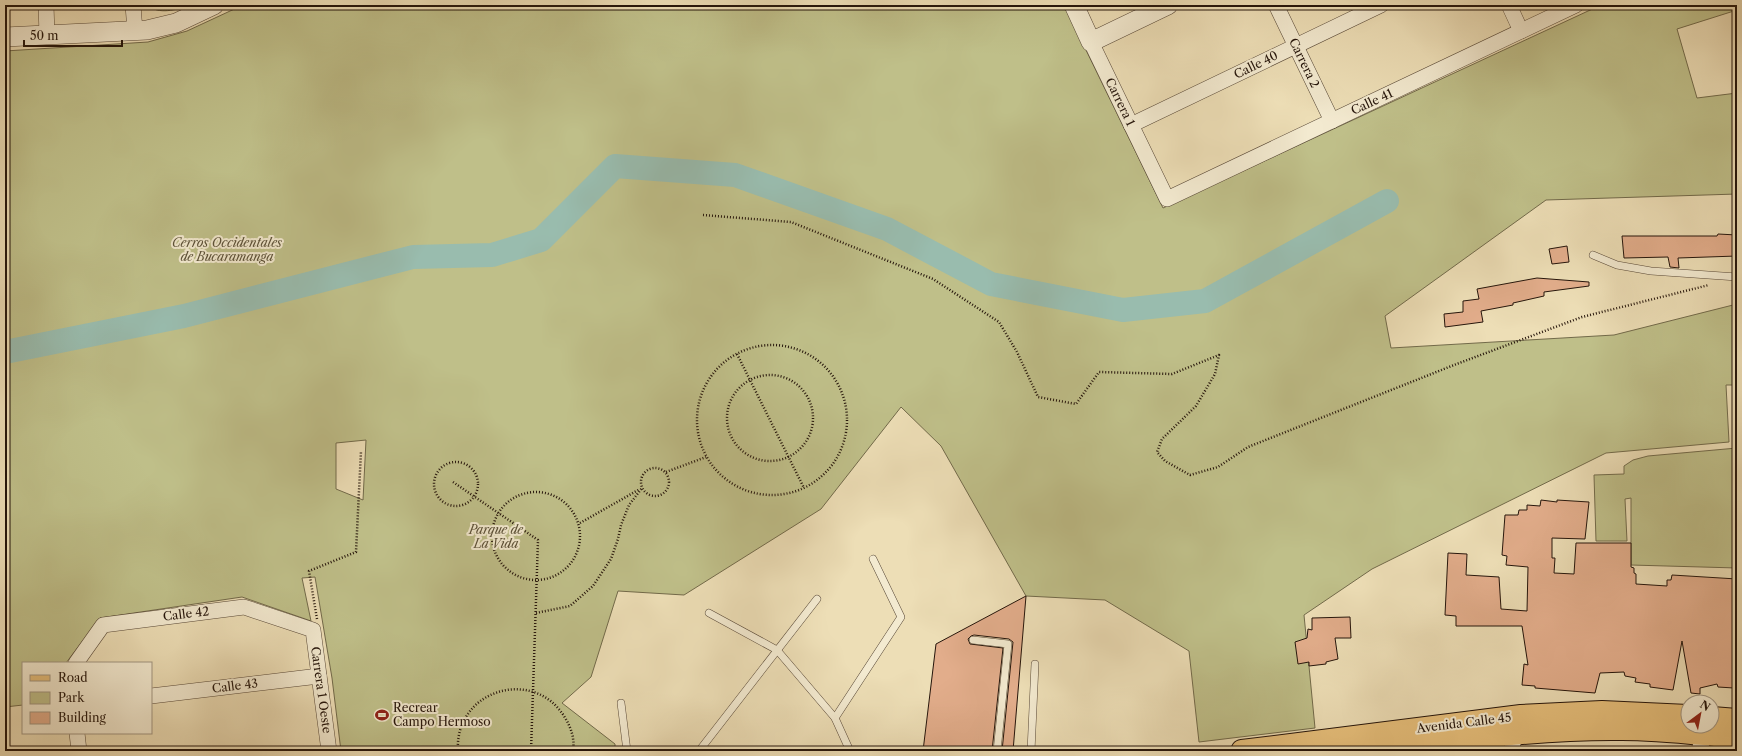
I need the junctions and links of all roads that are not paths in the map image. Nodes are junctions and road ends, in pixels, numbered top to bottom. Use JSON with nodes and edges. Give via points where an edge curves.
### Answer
{"nodes":[{"id":1,"x":46,"y":5,"type":"edge"},
{"id":2,"x":133,"y":5,"type":"edge"},
{"id":3,"x":214,"y":5,"type":"edge"},
{"id":4,"x":1074,"y":5,"type":"edge"},
{"id":5,"x":1168,"y":5,"type":"edge"},
{"id":6,"x":1276,"y":5,"type":"edge"},
{"id":7,"x":1381,"y":5,"type":"edge"},
{"id":8,"x":1509,"y":5,"type":"edge"},
{"id":9,"x":1576,"y":5,"type":"edge"},
{"id":10,"x":134,"y":31,"type":"junction"},
{"id":11,"x":1521,"y":31,"type":"junction"},
{"id":12,"x":47,"y":35,"type":"junction"},
{"id":13,"x":5,"y":37,"type":"edge"},
{"id":14,"x":1091,"y":42,"type":"junction"},
{"id":15,"x":1296,"y":46,"type":"junction"},
{"id":16,"x":1332,"y":121,"type":"junction"},
{"id":17,"x":1131,"y":125,"type":"junction"},
{"id":18,"x":1167,"y":199,"type":"joint"},
{"id":19,"x":1593,"y":255,"type":"dead end"},
{"id":20,"x":1737,"y":277,"type":"edge"},
{"id":21,"x":873,"y":559,"type":"dead end"},
{"id":22,"x":817,"y":599,"type":"dead end"},
{"id":23,"x":709,"y":613,"type":"dead end"},
{"id":24,"x":313,"y":630,"type":"joint"},
{"id":25,"x":973,"y":640,"type":"dead end"},
{"id":26,"x":777,"y":650,"type":"junction"},
{"id":27,"x":77,"y":662,"type":"edge"},
{"id":28,"x":1035,"y":664,"type":"dead end"},
{"id":29,"x":319,"y":676,"type":"junction"},
{"id":30,"x":152,"y":696,"type":"edge"},
{"id":31,"x":621,"y":703,"type":"dead end"},
{"id":32,"x":1680,"y":716,"type":"edge"},
{"id":33,"x":835,"y":718,"type":"junction"},
{"id":34,"x":1737,"y":720,"type":"edge"},
{"id":35,"x":1720,"y":727,"type":"edge"},
{"id":36,"x":1680,"y":731,"type":"edge"},
{"id":37,"x":77,"y":734,"type":"edge"},
{"id":38,"x":1516,"y":734,"type":"edge"},
{"id":39,"x":1718,"y":734,"type":"edge"},
{"id":40,"x":1737,"y":737,"type":"edge"},
{"id":41,"x":1312,"y":747,"type":"edge"},
{"id":42,"x":79,"y":751,"type":"edge"},
{"id":43,"x":329,"y":751,"type":"edge"},
{"id":44,"x":627,"y":751,"type":"edge"},
{"id":45,"x":698,"y":751,"type":"edge"},
{"id":46,"x":850,"y":751,"type":"edge"},
{"id":47,"x":997,"y":751,"type":"edge"},
{"id":48,"x":1031,"y":751,"type":"edge"},
{"id":49,"x":1242,"y":751,"type":"edge"},
{"id":50,"x":1372,"y":751,"type":"edge"}],
"edges":[{"from":1,"to":12,"type":"street"},
{"from":2,"to":10,"type":"street"},
{"from":3,"to":10,"type":"street","via":[[176,23]]},
{"from":4,"to":14,"type":"street","name":"Carrera 1"},
{"from":5,"to":14,"type":"street"},
{"from":6,"to":15,"type":"street","name":"Carrera 2"},
{"from":7,"to":15,"type":"street","name":"Calle 40"},
{"from":8,"to":11,"type":"street"},
{"from":9,"to":11,"type":"street","name":"Calle 41"},
{"from":10,"to":12,"type":"street"},
{"from":11,"to":16,"type":"street","name":"Calle 41"},
{"from":12,"to":13,"type":"street"},
{"from":14,"to":17,"type":"street","name":"Carrera 1"},
{"from":15,"to":16,"type":"street","name":"Carrera 2"},
{"from":15,"to":17,"type":"street","name":"Calle 40"},
{"from":16,"to":18,"type":"street","name":"Calle 41"},
{"from":17,"to":18,"type":"street","name":"Carrera 1"},
{"from":19,"to":20,"type":"lane","via":[[1617,265],[1650,271]]},
{"from":21,"to":33,"type":"lane","via":[[901,617]]},
{"from":22,"to":26,"type":"lane"},
{"from":23,"to":26,"type":"lane"},
{"from":24,"to":27,"type":"street","name":"Calle 42","via":[[244,607],[103,625]]},
{"from":24,"to":29,"type":"street","name":"Carrera 1 Oeste"},
{"from":25,"to":47,"type":"lane","via":[[1008,644]]},
{"from":26,"to":33,"type":"lane"},
{"from":26,"to":45,"type":"lane"},
{"from":28,"to":48,"type":"lane"},
{"from":29,"to":30,"type":"street","name":"Calle 43"},
{"from":29,"to":43,"type":"street","name":"Carrera 1 Oeste"},
{"from":31,"to":44,"type":"lane"},
{"from":32,"to":38,"type":"main road","name":"Avenida Calle 45","via":[[1602,712]]},
{"from":33,"to":46,"type":"lane"},
{"from":34,"to":35,"type":"main road","name":"Avenida Calle 45"},
{"from":36,"to":38,"type":"main road","name":"Avenida Calle 45","via":[[1623,729]]},
{"from":37,"to":42,"type":"street"},
{"from":38,"to":41,"type":"main road","name":"Avenida Calle 45"},
{"from":38,"to":50,"type":"main road","name":"Avenida Calle 45"},
{"from":39,"to":40,"type":"main road","name":"Avenida Calle 45"},
{"from":41,"to":49,"type":"main road","name":"Avenida Calle 45"}]}
